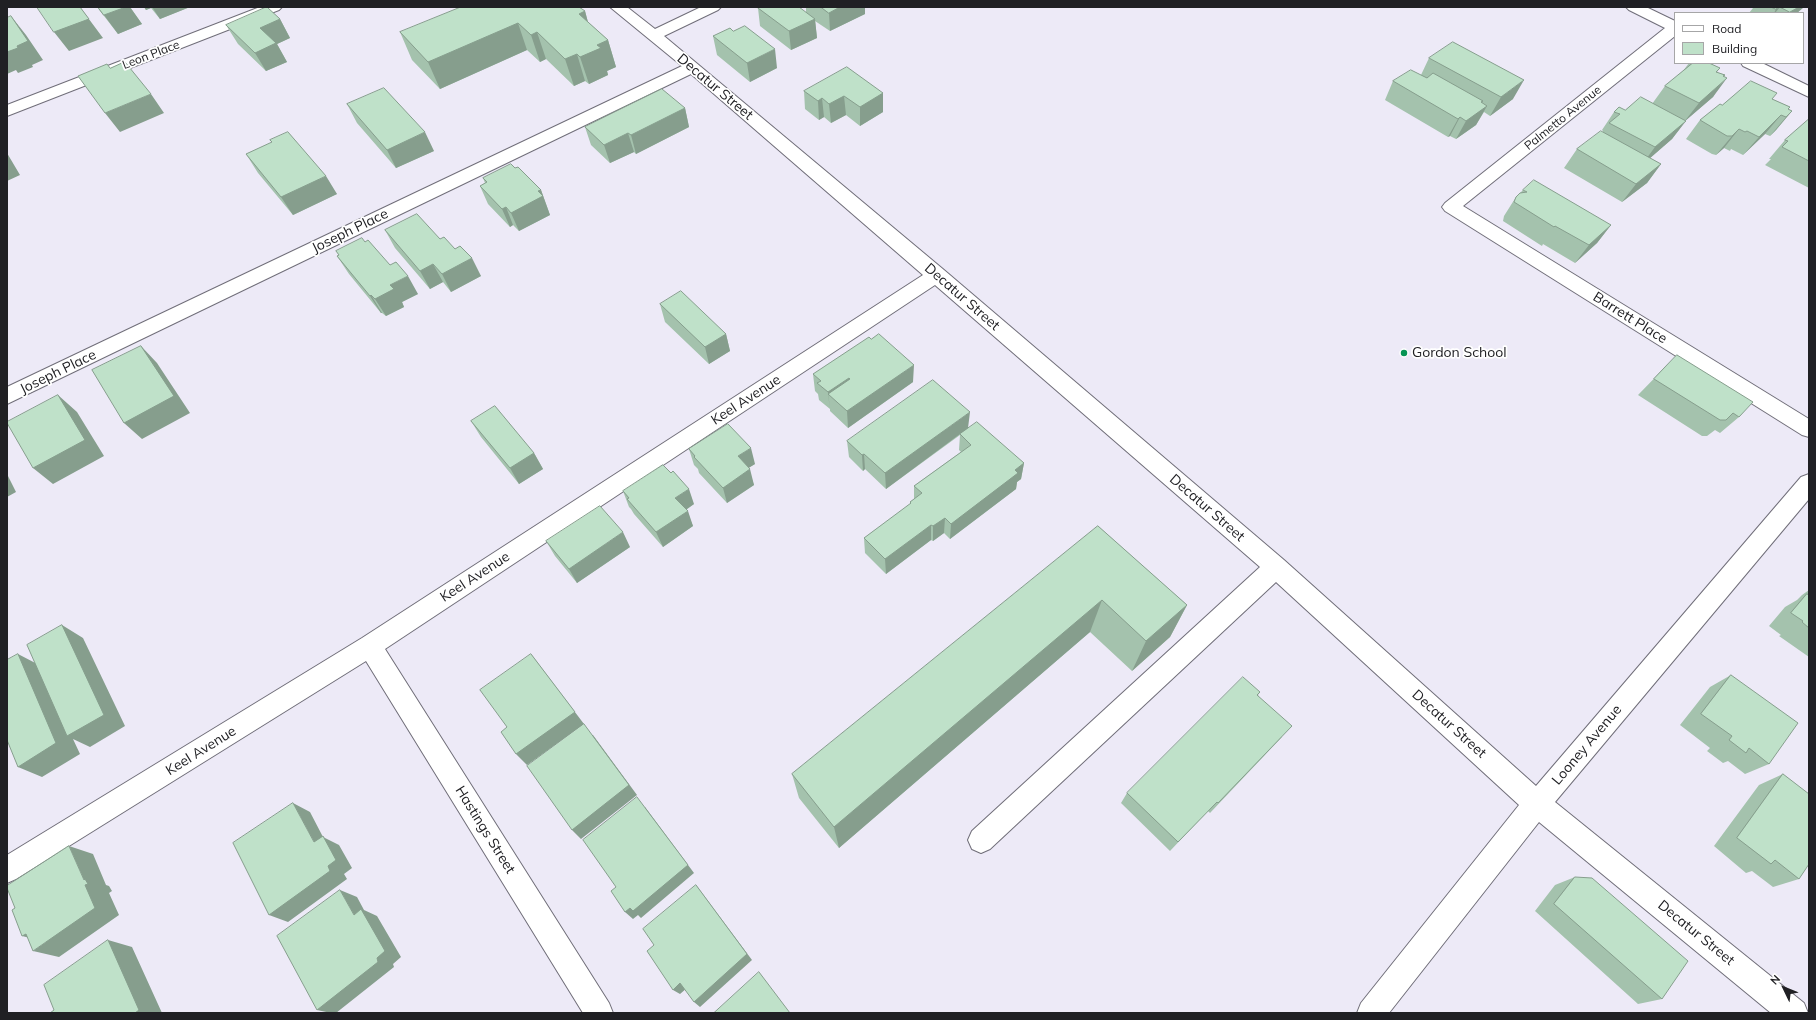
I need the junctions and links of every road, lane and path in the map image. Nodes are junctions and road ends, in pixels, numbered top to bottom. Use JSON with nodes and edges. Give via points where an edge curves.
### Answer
{"nodes":[{"id":1,"x":274,"y":7,"type":"edge"},
{"id":2,"x":618,"y":7,"type":"edge"},
{"id":3,"x":713,"y":7,"type":"edge"},
{"id":4,"x":1643,"y":9,"type":"edge"},
{"id":5,"x":1674,"y":27,"type":"edge"},
{"id":6,"x":1674,"y":29,"type":"edge"},
{"id":7,"x":654,"y":34,"type":"junction"},
{"id":8,"x":1751,"y":64,"type":"edge"},
{"id":9,"x":693,"y":67,"type":"junction"},
{"id":10,"x":1809,"y":92,"type":"edge"},
{"id":11,"x":7,"y":111,"type":"edge"},
{"id":12,"x":1451,"y":207,"type":"joint"},
{"id":13,"x":937,"y":275,"type":"junction"},
{"id":14,"x":7,"y":396,"type":"edge"},
{"id":15,"x":1809,"y":429,"type":"edge"},
{"id":16,"x":1809,"y":483,"type":"edge"},
{"id":17,"x":1276,"y":567,"type":"junction"},
{"id":18,"x":370,"y":646,"type":"junction"},
{"id":19,"x":1537,"y":804,"type":"junction"},
{"id":20,"x":981,"y":840,"type":"dead end"},
{"id":21,"x":7,"y":870,"type":"edge"},
{"id":22,"x":599,"y":1013,"type":"edge"},
{"id":23,"x":1371,"y":1013,"type":"edge"},
{"id":24,"x":1794,"y":1013,"type":"edge"}],
"edges":[{"from":1,"to":11,"type":"street","name":"Leon Place"},
{"from":2,"to":7,"type":"street","name":"Decatur Street"},
{"from":3,"to":7,"type":"street"},
{"from":4,"to":5,"type":"street"},
{"from":6,"to":12,"type":"street","name":"Palmetto Avenue"},
{"from":7,"to":9,"type":"street","name":"Decatur Street"},
{"from":8,"to":10,"type":"street"},
{"from":9,"to":13,"type":"street","name":"Decatur Street"},
{"from":9,"to":14,"type":"street","name":"Joseph Place"},
{"from":12,"to":15,"type":"street","name":"Barrett Place"},
{"from":13,"to":17,"type":"street","name":"Decatur Street"},
{"from":13,"to":18,"type":"street","name":"Keel Avenue"},
{"from":16,"to":19,"type":"street","name":"Looney Avenue"},
{"from":17,"to":19,"type":"street","name":"Decatur Street"},
{"from":17,"to":20,"type":"street"},
{"from":18,"to":21,"type":"street","name":"Keel Avenue"},
{"from":18,"to":22,"type":"street","name":"Hastings Street"},
{"from":19,"to":23,"type":"street","name":"Looney Avenue"},
{"from":19,"to":24,"type":"street","name":"Decatur Street"}]}
